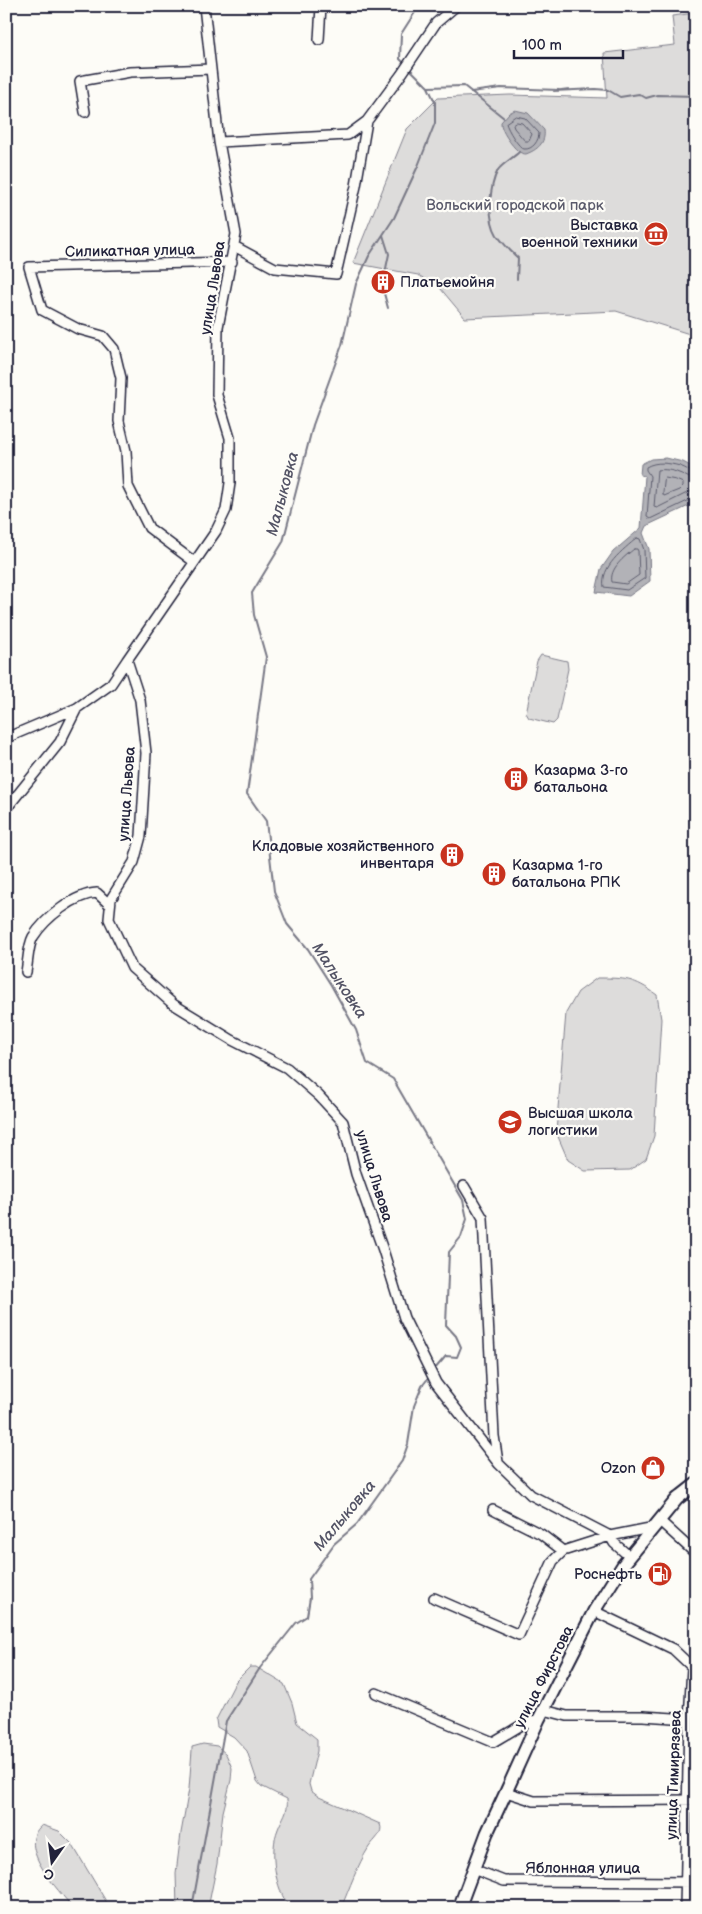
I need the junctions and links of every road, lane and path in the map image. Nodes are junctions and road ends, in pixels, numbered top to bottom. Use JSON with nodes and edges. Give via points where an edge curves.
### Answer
{"nodes":[{"id":1,"x":204,"y":6,"type":"edge"},
{"id":2,"x":321,"y":6,"type":"edge"},
{"id":3,"x":456,"y":6,"type":"edge"},
{"id":4,"x":319,"y":40,"type":"dead end"},
{"id":5,"x":211,"y":69,"type":"junction"},
{"id":6,"x":86,"y":112,"type":"dead end"},
{"id":7,"x":367,"y":121,"type":"junction"},
{"id":8,"x":218,"y":142,"type":"junction"},
{"id":9,"x":234,"y":246,"type":"junction"},
{"id":10,"x":232,"y":262,"type":"junction"},
{"id":11,"x":193,"y":561,"type":"junction"},
{"id":12,"x":127,"y":660,"type":"junction"},
{"id":13,"x":77,"y":708,"type":"junction"},
{"id":14,"x":6,"y":738,"type":"edge"},
{"id":15,"x":6,"y":809,"type":"edge"},
{"id":16,"x":110,"y":905,"type":"junction"},
{"id":17,"x":26,"y":972,"type":"dead end"},
{"id":18,"x":464,"y":1186,"type":"dead end"},
{"id":19,"x":499,"y":1464,"type":"junction"},
{"id":20,"x":696,"y":1484,"type":"edge"},
{"id":21,"x":493,"y":1510,"type":"dead end"},
{"id":22,"x":658,"y":1524,"type":"junction"},
{"id":23,"x":610,"y":1536,"type":"junction"},
{"id":24,"x":563,"y":1551,"type":"junction"},
{"id":25,"x":696,"y":1554,"type":"edge"},
{"id":26,"x":630,"y":1557,"type":"junction"},
{"id":27,"x":434,"y":1598,"type":"dead end"},
{"id":28,"x":594,"y":1611,"type":"junction"},
{"id":29,"x":376,"y":1693,"type":"dead end"},
{"id":30,"x":542,"y":1714,"type":"junction"},
{"id":31,"x":689,"y":1720,"type":"junction"},
{"id":32,"x":506,"y":1792,"type":"junction"},
{"id":33,"x":692,"y":1800,"type":"edge"},
{"id":34,"x":473,"y":1869,"type":"junction"},
{"id":35,"x":684,"y":1882,"type":"junction"},
{"id":36,"x":696,"y":1882,"type":"edge"},
{"id":37,"x":458,"y":1908,"type":"edge"},
{"id":38,"x":685,"y":1908,"type":"edge"}],
"edges":[{"from":1,"to":5,"type":"street","name":"улица Львова"},
{"from":2,"to":4,"type":"street"},
{"from":3,"to":7,"type":"street","via":[[436,23]]},
{"from":5,"to":6,"type":"street","via":[[130,72],[80,81]]},
{"from":5,"to":8,"type":"street","name":"улица Львова"},
{"from":7,"to":8,"type":"street","via":[[348,135]]},
{"from":7,"to":9,"type":"street","via":[[336,274],[274,268]]},
{"from":8,"to":9,"type":"street","name":"улица Львова","via":[[236,234]]},
{"from":9,"to":10,"type":"street","name":"улица Львова"},
{"from":10,"to":11,"type":"street","name":"улица Львова","via":[[218,327],[217,395],[230,438],[230,483],[226,510],[216,531]]},
{"from":10,"to":11,"type":"street","name":"Силикатная улица","via":[[29,267],[42,310],[78,329],[103,336],[114,348],[121,378],[118,421],[126,451],[128,486],[149,528]]},
{"from":11,"to":12,"type":"street","name":"улица Львова"},
{"from":12,"to":13,"type":"street","via":[[111,684]]},
{"from":12,"to":16,"type":"street","name":"улица Львова","via":[[140,700],[146,753],[141,836],[134,862]]},
{"from":13,"to":14,"type":"street"},
{"from":13,"to":15,"type":"street","via":[[60,742]]},
{"from":16,"to":17,"type":"street","via":[[97,893],[87,894],[56,912],[32,938]]},
{"from":16,"to":19,"type":"street","name":"улица Львова","via":[[109,919],[132,968],[174,1004],[232,1040],[287,1068],[342,1122],[404,1318],[426,1366]]},
{"from":18,"to":19,"type":"street","via":[[483,1218],[494,1436]]},
{"from":19,"to":23,"type":"street","name":"улица Львова","via":[[531,1495]]},
{"from":20,"to":22,"type":"main road","name":"улица Фирстова","via":[[677,1499]]},
{"from":21,"to":24,"type":"street","via":[[541,1534]]},
{"from":22,"to":23,"type":"street"},
{"from":22,"to":25,"type":"street"},
{"from":22,"to":26,"type":"main road","name":"улица Фирстова"},
{"from":23,"to":24,"type":"street"},
{"from":23,"to":26,"type":"street","name":"улица Львова"},
{"from":24,"to":27,"type":"street","via":[[552,1561],[519,1635]]},
{"from":26,"to":28,"type":"main road","name":"улица Фирстова"},
{"from":28,"to":30,"type":"main road","name":"улица Фирстова"},
{"from":28,"to":31,"type":"street","name":"улица Тимирязева","via":[[673,1648],[692,1667]]},
{"from":29,"to":30,"type":"street","via":[[493,1742]]},
{"from":30,"to":31,"type":"street"},
{"from":30,"to":32,"type":"main road","name":"улица Фирстова"},
{"from":31,"to":33,"type":"street","name":"улица Тимирязева"},
{"from":32,"to":33,"type":"street","via":[[534,1801]]},
{"from":32,"to":34,"type":"main road","name":"улица Фирстова"},
{"from":33,"to":35,"type":"street","name":"улица Тимирязева"},
{"from":34,"to":35,"type":"street","name":"Яблонная улица","via":[[504,1882]]},
{"from":34,"to":37,"type":"main road","name":"улица Фирстова"},
{"from":35,"to":36,"type":"street","name":"Яблонная улица"},
{"from":35,"to":38,"type":"street","name":"улица Тимирязева"}]}
